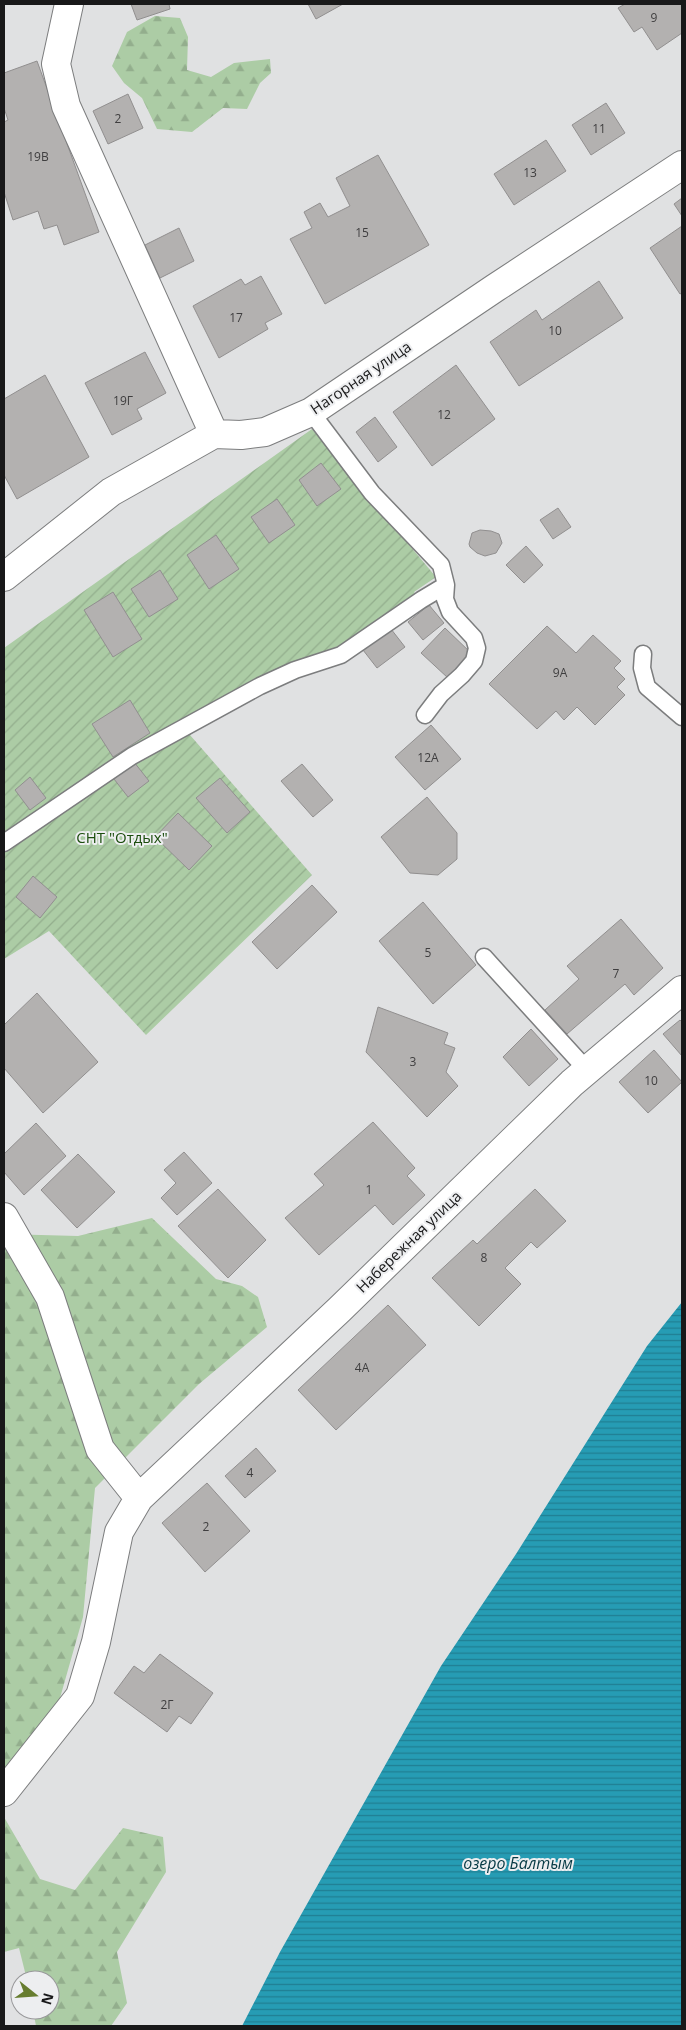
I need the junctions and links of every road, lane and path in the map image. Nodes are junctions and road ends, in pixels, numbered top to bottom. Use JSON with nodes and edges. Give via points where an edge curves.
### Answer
{"nodes":[{"id":1,"x":69,"y":4,"type":"edge"},
{"id":2,"x":682,"y":165,"type":"edge"},
{"id":3,"x":311,"y":412,"type":"junction"},
{"id":4,"x":214,"y":434,"type":"junction"},
{"id":5,"x":4,"y":576,"type":"edge"},
{"id":6,"x":446,"y":585,"type":"junction"},
{"id":7,"x":643,"y":654,"type":"dead end"},
{"id":8,"x":425,"y":715,"type":"dead end"},
{"id":9,"x":682,"y":717,"type":"edge"},
{"id":10,"x":4,"y":843,"type":"edge"},
{"id":11,"x":484,"y":957,"type":"dead end"},
{"id":12,"x":682,"y":990,"type":"edge"},
{"id":13,"x":587,"y":1070,"type":"junction"},
{"id":14,"x":4,"y":1217,"type":"edge"},
{"id":15,"x":138,"y":1498,"type":"junction"},
{"id":16,"x":4,"y":1792,"type":"edge"}],
"edges":[{"from":1,"to":4,"type":"street","via":[[56,64],[66,106]]},
{"from":2,"to":3,"type":"street","name":"Нагорная улица"},
{"from":3,"to":4,"type":"street","name":"Нагорная улица","via":[[264,432],[241,436]]},
{"from":3,"to":6,"type":"lane","via":[[372,494],[441,565]]},
{"from":4,"to":5,"type":"street","via":[[111,492]]},
{"from":6,"to":8,"type":"lane","via":[[445,599],[450,612],[474,638],[477,648],[474,661],[440,694]]},
{"from":6,"to":10,"type":"lane","via":[[341,656],[295,670],[260,686],[132,756]]},
{"from":7,"to":9,"type":"lane","via":[[642,668],[647,688]]},
{"from":11,"to":13,"type":"lane"},
{"from":12,"to":13,"type":"street","name":"Набережная улица"},
{"from":13,"to":15,"type":"street","name":"Набережная улица","via":[[340,1309]]},
{"from":14,"to":15,"type":"street","via":[[50,1297],[100,1448]]},
{"from":15,"to":16,"type":"street","name":"Набережная улица","via":[[119,1532],[96,1642],[80,1696]]}]}
